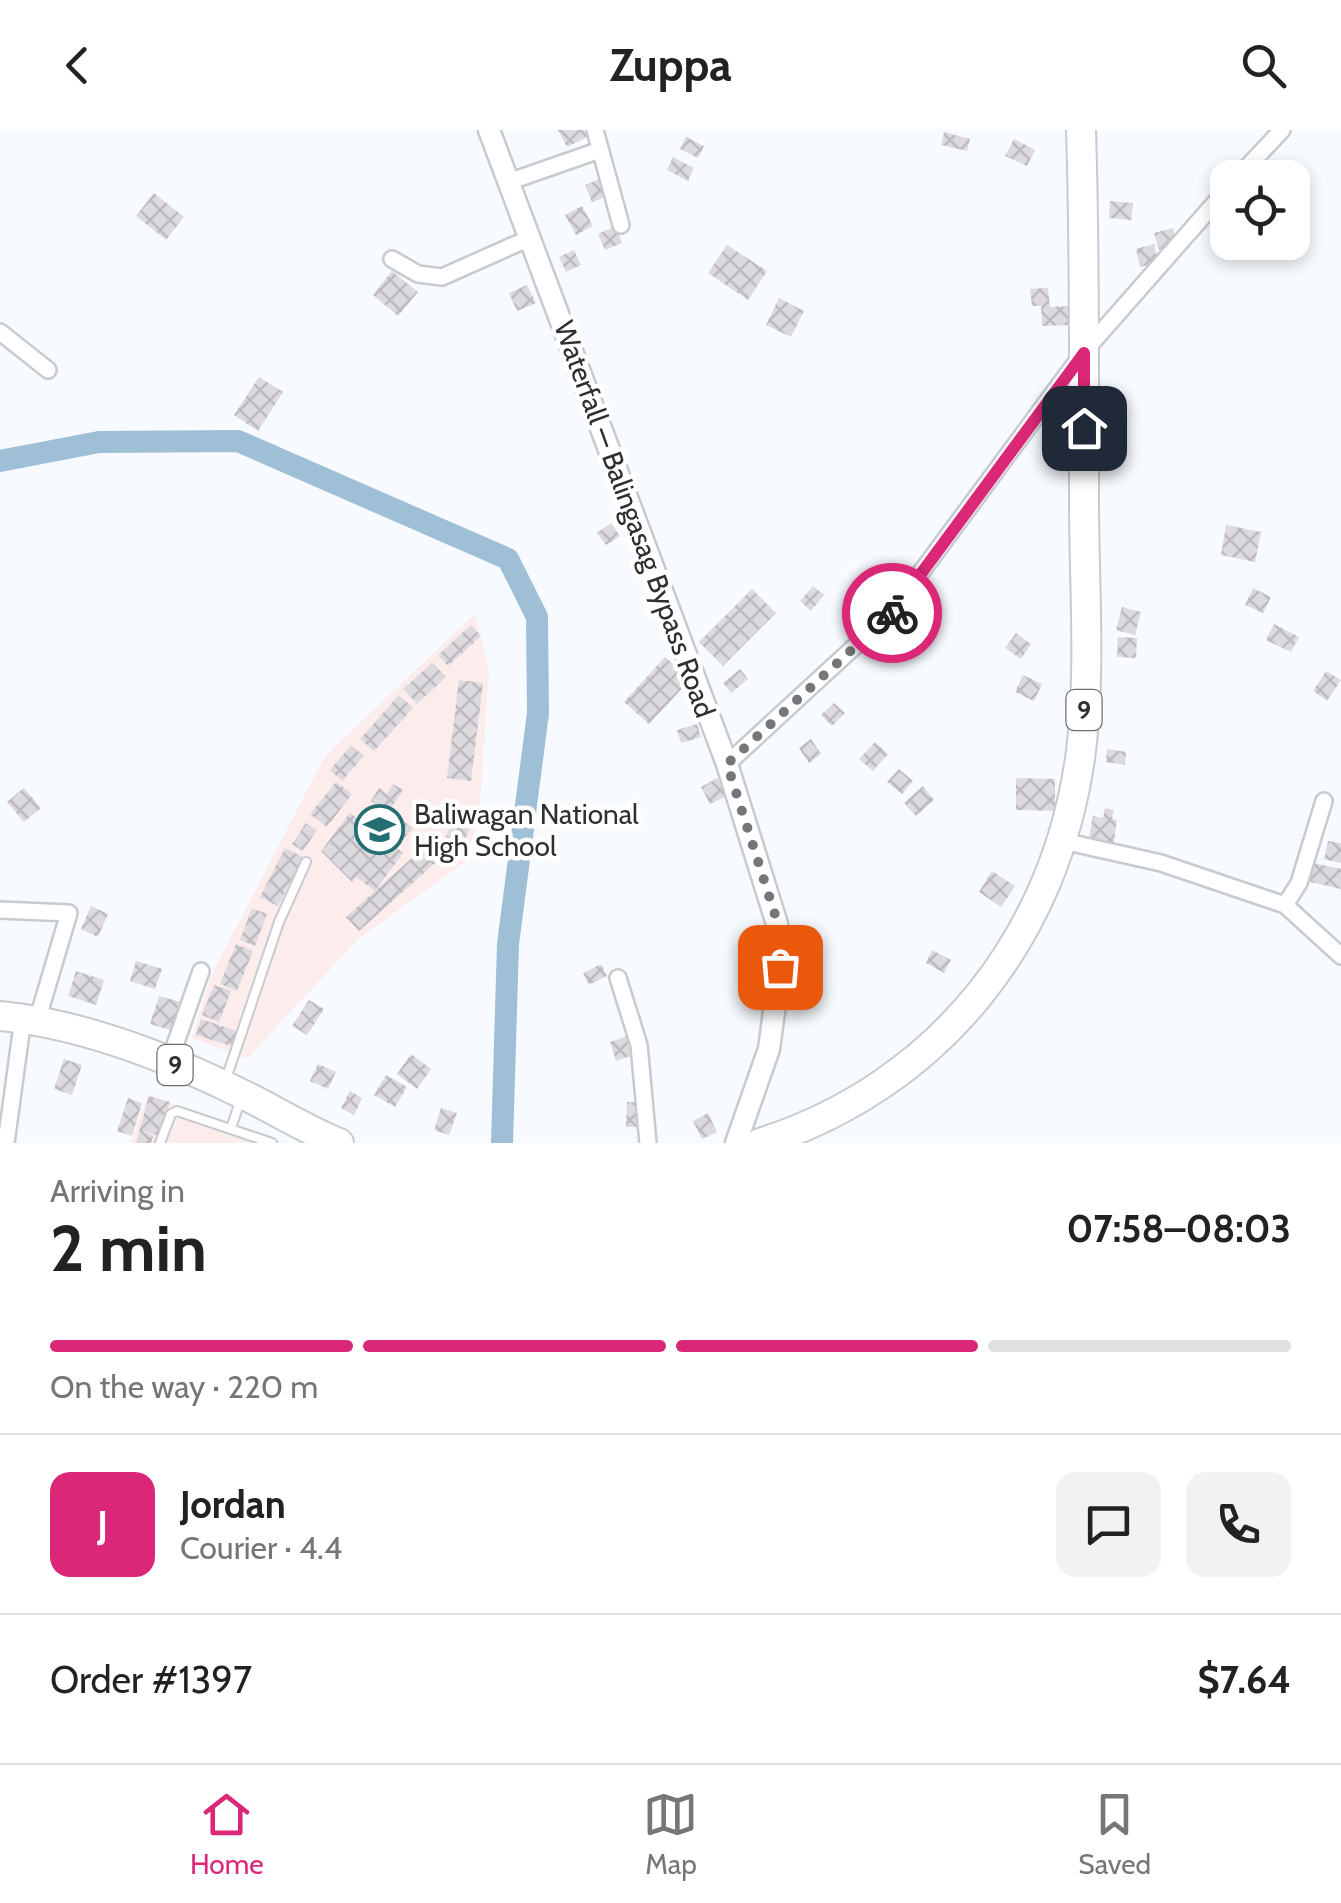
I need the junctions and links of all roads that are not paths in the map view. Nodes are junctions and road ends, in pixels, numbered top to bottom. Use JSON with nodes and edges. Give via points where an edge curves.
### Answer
{"nodes":[{"id":1,"x":488,"y":130,"type":"edge"},
{"id":2,"x":595,"y":130,"type":"edge"},
{"id":3,"x":1081,"y":130,"type":"edge"},
{"id":4,"x":1282,"y":130,"type":"edge"},
{"id":5,"x":600,"y":150,"type":"junction"},
{"id":6,"x":1254,"y":160,"type":"edge"},
{"id":7,"x":511,"y":181,"type":"junction"},
{"id":8,"x":1210,"y":209,"type":"edge"},
{"id":9,"x":621,"y":225,"type":"dead end"},
{"id":10,"x":532,"y":237,"type":"junction"},
{"id":11,"x":392,"y":259,"type":"dead end"},
{"id":12,"x":0,"y":332,"type":"edge"},
{"id":13,"x":1084,"y":353,"type":"junction"},
{"id":14,"x":48,"y":370,"type":"dead end"},
{"id":15,"x":727,"y":764,"type":"junction"},
{"id":16,"x":1324,"y":800,"type":"dead end"},
{"id":17,"x":1063,"y":842,"type":"junction"},
{"id":18,"x":306,"y":862,"type":"dead end"},
{"id":19,"x":1285,"y":905,"type":"junction"},
{"id":20,"x":0,"y":910,"type":"edge"},
{"id":21,"x":1341,"y":956,"type":"edge"},
{"id":22,"x":201,"y":971,"type":"dead end"},
{"id":23,"x":618,"y":978,"type":"dead end"},
{"id":24,"x":20,"y":1018,"type":"edge"},
{"id":25,"x":169,"y":1062,"type":"junction"},
{"id":26,"x":233,"y":1090,"type":"junction"},
{"id":27,"x":230,"y":1128,"type":"junction"},
{"id":28,"x":6,"y":1143,"type":"edge"},
{"id":29,"x":160,"y":1143,"type":"edge"},
{"id":30,"x":272,"y":1143,"type":"edge"},
{"id":31,"x":339,"y":1143,"type":"edge"},
{"id":32,"x":648,"y":1143,"type":"edge"},
{"id":33,"x":736,"y":1143,"type":"edge"},
{"id":34,"x":760,"y":1143,"type":"edge"}],
"edges":[{"from":1,"to":7,"type":"main road","name":"Waterfall ‒ Balingasag Bypass Road"},
{"from":2,"to":5,"type":"street"},
{"from":3,"to":13,"type":"highway","number":"9"},
{"from":4,"to":6,"type":"street"},
{"from":5,"to":7,"type":"street"},
{"from":5,"to":9,"type":"street"},
{"from":7,"to":10,"type":"main road","name":"Waterfall ‒ Balingasag Bypass Road"},
{"from":8,"to":13,"type":"street"},
{"from":10,"to":11,"type":"street","via":[[442,277],[418,274]]},
{"from":10,"to":15,"type":"main road","name":"Waterfall ‒ Balingasag Bypass Road"},
{"from":12,"to":14,"type":"street"},
{"from":13,"to":15,"type":"street","via":[[891,614]]},
{"from":13,"to":17,"type":"highway","number":"9","via":[[1084,702]]},
{"from":15,"to":33,"type":"main road","name":"Waterfall ‒ Balingasag Bypass Road","via":[[778,924],[780,967],[770,1049]]},
{"from":16,"to":19,"type":"street","via":[[1299,883]]},
{"from":17,"to":19,"type":"street","via":[[1161,863]]},
{"from":17,"to":34,"type":"highway","number":"9","via":[[1013,950],[933,1048],[862,1099]]},
{"from":18,"to":26,"type":"lane","via":[[278,922]]},
{"from":19,"to":21,"type":"street"},
{"from":20,"to":24,"type":"street","via":[[69,913]]},
{"from":22,"to":25,"type":"street"},
{"from":23,"to":32,"type":"street","via":[[639,1045]]},
{"from":24,"to":25,"type":"highway","number":"9"},
{"from":24,"to":28,"type":"street"},
{"from":25,"to":26,"type":"highway","number":"9"},
{"from":26,"to":27,"type":"lane"},
{"from":26,"to":31,"type":"highway","number":"9"},
{"from":27,"to":29,"type":"lane","via":[[177,1110]]},
{"from":27,"to":30,"type":"lane"}]}
